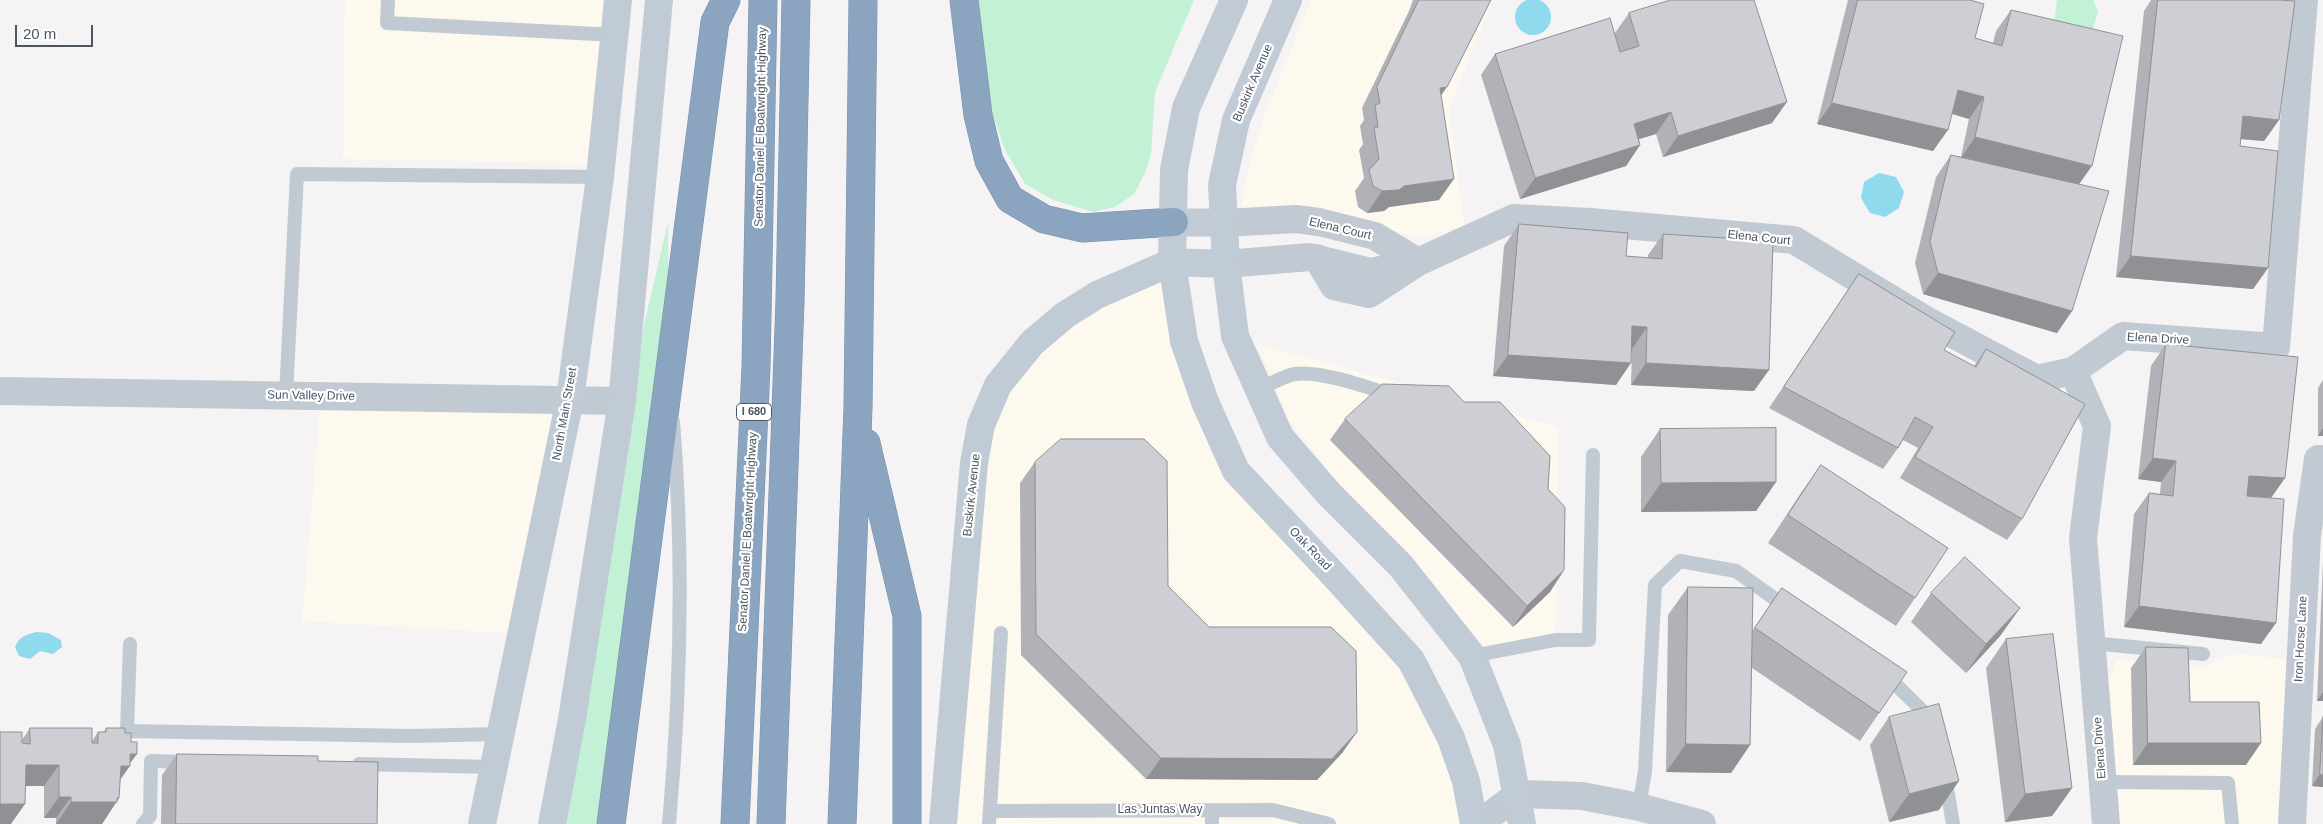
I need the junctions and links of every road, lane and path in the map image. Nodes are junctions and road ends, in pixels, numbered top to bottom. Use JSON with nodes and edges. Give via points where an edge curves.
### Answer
{"nodes":[{"id":1,"x":388,"y":0,"type":"edge"},
{"id":2,"x":618,"y":0,"type":"edge"},
{"id":3,"x":659,"y":0,"type":"edge"},
{"id":4,"x":726,"y":0,"type":"edge"},
{"id":5,"x":763,"y":0,"type":"edge"},
{"id":6,"x":796,"y":0,"type":"edge"},
{"id":7,"x":863,"y":0,"type":"edge"},
{"id":8,"x":964,"y":0,"type":"edge"},
{"id":9,"x":1234,"y":0,"type":"edge"},
{"id":10,"x":1288,"y":0,"type":"edge"},
{"id":11,"x":2304,"y":0,"type":"edge"},
{"id":12,"x":615,"y":35,"type":"junction"},
{"id":13,"x":600,"y":177,"type":"junction"},
{"id":14,"x":1174,"y":222,"type":"junction"},
{"id":15,"x":1225,"y":223,"type":"junction"},
{"id":16,"x":1172,"y":262,"type":"junction"},
{"id":17,"x":1418,"y":262,"type":"junction"},
{"id":18,"x":1226,"y":264,"type":"junction"},
{"id":19,"x":669,"y":368,"type":"junction"},
{"id":20,"x":2073,"y":371,"type":"junction"},
{"id":21,"x":1258,"y":389,"type":"junction"},
{"id":22,"x":0,"y":391,"type":"edge"},
{"id":23,"x":286,"y":395,"type":"junction"},
{"id":24,"x":570,"y":399,"type":"junction"},
{"id":25,"x":622,"y":401,"type":"junction"},
{"id":26,"x":1405,"y":401,"type":"edge"},
{"id":27,"x":858,"y":408,"type":"junction"},
{"id":28,"x":1593,"y":455,"type":"dead end"},
{"id":29,"x":2323,"y":459,"type":"edge"},
{"id":30,"x":1800,"y":617,"type":"edge"},
{"id":31,"x":1001,"y":633,"type":"dead end"},
{"id":32,"x":2092,"y":643,"type":"junction"},
{"id":33,"x":130,"y":644,"type":"dead end"},
{"id":34,"x":2203,"y":654,"type":"dead end"},
{"id":35,"x":1472,"y":656,"type":"junction"},
{"id":36,"x":1873,"y":666,"type":"edge"},
{"id":37,"x":1937,"y":733,"type":"edge"},
{"id":38,"x":500,"y":734,"type":"junction"},
{"id":39,"x":1942,"y":761,"type":"edge"},
{"id":40,"x":200,"y":762,"type":"edge"},
{"id":41,"x":348,"y":764,"type":"edge"},
{"id":42,"x":494,"y":767,"type":"junction"},
{"id":43,"x":2102,"y":782,"type":"junction"},
{"id":44,"x":1518,"y":794,"type":"junction"},
{"id":45,"x":1638,"y":807,"type":"junction"},
{"id":46,"x":990,"y":817,"type":"edge"},
{"id":47,"x":1212,"y":817,"type":"edge"},
{"id":48,"x":143,"y":824,"type":"edge"},
{"id":49,"x":482,"y":824,"type":"edge"},
{"id":50,"x":552,"y":824,"type":"edge"},
{"id":51,"x":611,"y":824,"type":"edge"},
{"id":52,"x":669,"y":824,"type":"edge"},
{"id":53,"x":735,"y":824,"type":"edge"},
{"id":54,"x":771,"y":824,"type":"edge"},
{"id":55,"x":842,"y":824,"type":"edge"},
{"id":56,"x":908,"y":824,"type":"edge"},
{"id":57,"x":943,"y":824,"type":"edge"},
{"id":58,"x":1329,"y":824,"type":"edge"},
{"id":59,"x":1474,"y":824,"type":"edge"},
{"id":60,"x":1478,"y":824,"type":"edge"},
{"id":61,"x":1522,"y":824,"type":"edge"},
{"id":62,"x":1702,"y":824,"type":"edge"},
{"id":63,"x":1953,"y":824,"type":"edge"},
{"id":64,"x":2106,"y":824,"type":"edge"},
{"id":65,"x":2232,"y":824,"type":"edge"},
{"id":66,"x":2292,"y":824,"type":"edge"}],
"edges":[{"from":1,"to":12,"type":"lane","via":[[387,23]]},
{"from":2,"to":12,"type":"main road","name":"North Main Street"},
{"from":3,"to":25,"type":"main road"},
{"from":4,"to":19,"type":"highway","via":[[715,22]]},
{"from":5,"to":53,"type":"highway","name":"Senator Daniel E Boatwright Highway","number":"I 680","via":[[756,367]]},
{"from":6,"to":54,"type":"highway","number":"I 680","via":[[790,311]]},
{"from":7,"to":27,"type":"highway"},
{"from":8,"to":14,"type":"highway","via":[[978,115],[989,161],[1010,199],[1044,219],[1082,228]]},
{"from":9,"to":14,"type":"main road","via":[[1186,108],[1174,170]]},
{"from":10,"to":15,"type":"main road","name":"Buskirk Avenue","via":[[1236,120],[1222,185]]},
{"from":11,"to":20,"type":"street","name":"Elena Drive","via":[[2276,347],[2122,336]]},
{"from":12,"to":13,"type":"main road","name":"North Main Street"},
{"from":13,"to":23,"type":"lane","via":[[297,174]]},
{"from":13,"to":24,"type":"main road","name":"North Main Street"},
{"from":14,"to":15,"type":"main road"},
{"from":14,"to":16,"type":"main road"},
{"from":15,"to":17,"type":"street","name":"Elena Court","via":[[1296,219],[1319,222],[1375,236]]},
{"from":15,"to":18,"type":"main road","name":"Buskirk Avenue"},
{"from":16,"to":18,"type":"main road","name":"Buskirk Avenue"},
{"from":16,"to":57,"type":"main road","name":"Buskirk Avenue","via":[[1097,295],[1065,315],[1032,343],[998,384],[981,425],[974,463]]},
{"from":16,"to":59,"type":"main road","name":"Oak Road","via":[[1184,341],[1205,402],[1236,471],[1411,660],[1451,738],[1466,781]]},
{"from":17,"to":18,"type":"street","name":"Elena Court","via":[[1371,272],[1310,257]]},
{"from":17,"to":20,"type":"street","name":"Elena Court","via":[[1514,218],[1794,240],[1924,319],[2037,379]]},
{"from":18,"to":21,"type":"main road","via":[[1235,336]]},
{"from":19,"to":51,"type":"highway"},
{"from":19,"to":52,"type":"lane","via":[[678,482],[681,607],[677,728]]},
{"from":20,"to":32,"type":"street","name":"Elena Drive","via":[[2097,426],[2084,538]]},
{"from":21,"to":26,"type":"lane","via":[[1294,374],[1314,375],[1363,386]]},
{"from":21,"to":35,"type":"main road","via":[[1280,437],[1329,494],[1401,566]]},
{"from":22,"to":23,"type":"street","name":"Sun Valley Drive"},
{"from":23,"to":24,"type":"street","name":"Sun Valley Drive"},
{"from":24,"to":25,"type":"street","name":"Sun Valley Drive"},
{"from":24,"to":38,"type":"main road","name":"North Main Street"},
{"from":25,"to":50,"type":"main road","via":[[572,719]]},
{"from":27,"to":55,"type":"highway"},
{"from":27,"to":56,"type":"highway","via":[[906,616]]},
{"from":28,"to":35,"type":"lane","via":[[1589,640],[1555,640]]},
{"from":29,"to":66,"type":"street","name":"Iron Horse Lane","via":[[2318,459],[2307,536]]},
{"from":30,"to":45,"type":"lane","via":[[1736,571],[1680,561],[1655,585],[1645,770]]},
{"from":31,"to":46,"type":"lane"},
{"from":32,"to":34,"type":"lane"},
{"from":32,"to":43,"type":"street","name":"Elena Drive"},
{"from":33,"to":38,"type":"lane","via":[[127,731],[392,736]]},
{"from":35,"to":44,"type":"main road","via":[[1507,745]]},
{"from":36,"to":37,"type":"lane","via":[[1890,677],[1935,724]]},
{"from":38,"to":42,"type":"main road","name":"North Main Street"},
{"from":39,"to":63,"type":"lane"},
{"from":40,"to":48,"type":"lane","via":[[151,761],[150,816]]},
{"from":41,"to":42,"type":"lane"},
{"from":42,"to":49,"type":"main road","name":"North Main Street"},
{"from":43,"to":64,"type":"street","name":"Elena Drive"},
{"from":43,"to":65,"type":"lane","via":[[2228,783]]},
{"from":44,"to":45,"type":"street","via":[[1582,796]]},
{"from":44,"to":60,"type":"street"},
{"from":44,"to":61,"type":"main road"},
{"from":45,"to":62,"type":"street"},
{"from":46,"to":47,"type":"lane","name":"Las Juntas Way"},
{"from":47,"to":58,"type":"lane","name":"Las Juntas Way","via":[[1273,810]]}]}
